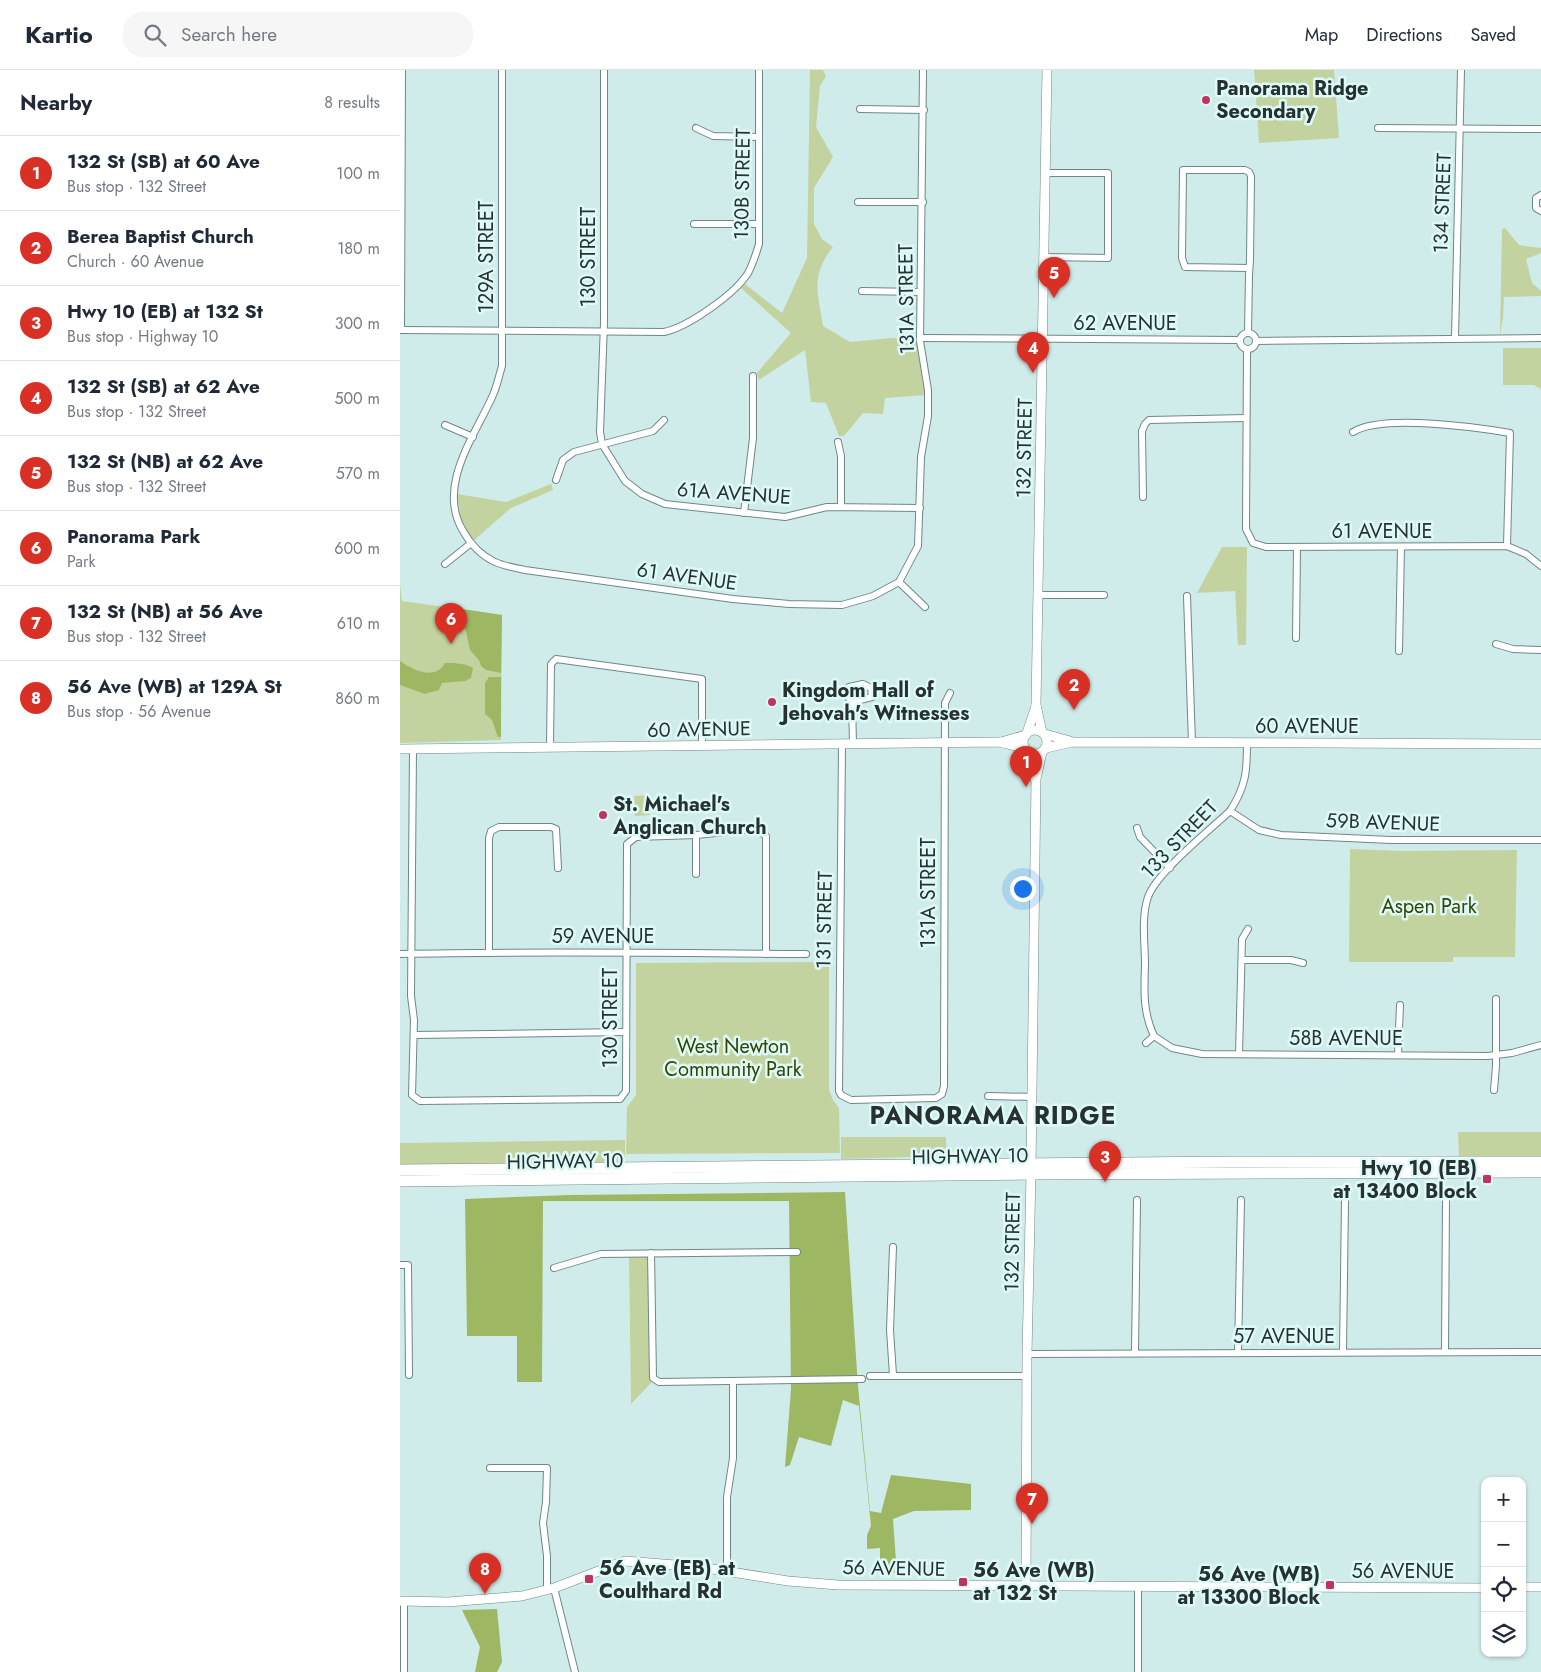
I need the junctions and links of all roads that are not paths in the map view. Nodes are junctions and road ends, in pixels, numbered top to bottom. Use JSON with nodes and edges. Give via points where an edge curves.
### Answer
{"nodes":[{"id":1,"x":402,"y":70,"type":"edge"},
{"id":2,"x":502,"y":70,"type":"edge"},
{"id":3,"x":604,"y":70,"type":"edge"},
{"id":4,"x":758,"y":70,"type":"edge"},
{"id":5,"x":923,"y":70,"type":"edge"},
{"id":6,"x":1047,"y":70,"type":"edge"},
{"id":7,"x":1461,"y":70,"type":"edge"},
{"id":8,"x":401,"y":81,"type":"edge"},
{"id":9,"x":860,"y":109,"type":"dead end"},
{"id":10,"x":924,"y":110,"type":"junction"},
{"id":11,"x":696,"y":128,"type":"dead end"},
{"id":12,"x":1378,"y":128,"type":"dead end"},
{"id":13,"x":1461,"y":128,"type":"junction"},
{"id":14,"x":1541,"y":129,"type":"edge"},
{"id":15,"x":759,"y":137,"type":"junction"},
{"id":16,"x":1045,"y":173,"type":"junction"},
{"id":17,"x":1541,"y":195,"type":"edge"},
{"id":18,"x":858,"y":202,"type":"dead end"},
{"id":19,"x":923,"y":202,"type":"junction"},
{"id":20,"x":1541,"y":211,"type":"edge"},
{"id":21,"x":694,"y":224,"type":"dead end"},
{"id":22,"x":758,"y":224,"type":"junction"},
{"id":23,"x":1044,"y":257,"type":"junction"},
{"id":24,"x":1249,"y":268,"type":"junction"},
{"id":25,"x":862,"y":291,"type":"dead end"},
{"id":26,"x":920,"y":292,"type":"junction"},
{"id":27,"x":400,"y":330,"type":"edge"},
{"id":28,"x":502,"y":331,"type":"junction"},
{"id":29,"x":604,"y":332,"type":"junction"},
{"id":30,"x":1248,"y":333,"type":"junction"},
{"id":31,"x":920,"y":338,"type":"junction"},
{"id":32,"x":1454,"y":338,"type":"junction"},
{"id":33,"x":1541,"y":338,"type":"edge"},
{"id":34,"x":1042,"y":340,"type":"junction"},
{"id":35,"x":1240,"y":340,"type":"junction"},
{"id":36,"x":1256,"y":341,"type":"junction"},
{"id":37,"x":1247,"y":349,"type":"junction"},
{"id":38,"x":752,"y":376,"type":"dead end"},
{"id":39,"x":1246,"y":418,"type":"junction"},
{"id":40,"x":664,"y":420,"type":"dead end"},
{"id":41,"x":445,"y":425,"type":"dead end"},
{"id":42,"x":1353,"y":432,"type":"dead end"},
{"id":43,"x":473,"y":437,"type":"junction"},
{"id":44,"x":838,"y":442,"type":"dead end"},
{"id":45,"x":602,"y":444,"type":"junction"},
{"id":46,"x":556,"y":480,"type":"dead end"},
{"id":47,"x":1143,"y":497,"type":"dead end"},
{"id":48,"x":841,"y":507,"type":"junction"},
{"id":49,"x":920,"y":508,"type":"junction"},
{"id":50,"x":744,"y":513,"type":"junction"},
{"id":51,"x":470,"y":544,"type":"junction"},
{"id":52,"x":1507,"y":546,"type":"junction"},
{"id":53,"x":1297,"y":547,"type":"junction"},
{"id":54,"x":1401,"y":547,"type":"junction"},
{"id":55,"x":445,"y":564,"type":"dead end"},
{"id":56,"x":1541,"y":566,"type":"edge"},
{"id":57,"x":899,"y":582,"type":"junction"},
{"id":58,"x":1038,"y":595,"type":"junction"},
{"id":59,"x":1104,"y":595,"type":"dead end"},
{"id":60,"x":1187,"y":596,"type":"dead end"},
{"id":61,"x":925,"y":607,"type":"dead end"},
{"id":62,"x":1296,"y":638,"type":"dead end"},
{"id":63,"x":1496,"y":644,"type":"dead end"},
{"id":64,"x":1541,"y":650,"type":"edge"},
{"id":65,"x":1399,"y":651,"type":"dead end"},
{"id":66,"x":950,"y":693,"type":"dead end"},
{"id":67,"x":852,"y":702,"type":"dead end"},
{"id":68,"x":1036,"y":706,"type":"junction"},
{"id":69,"x":1043,"y":733,"type":"junction"},
{"id":70,"x":1026,"y":734,"type":"junction"},
{"id":71,"x":999,"y":742,"type":"junction"},
{"id":72,"x":1072,"y":742,"type":"junction"},
{"id":73,"x":945,"y":743,"type":"junction"},
{"id":74,"x":1192,"y":743,"type":"junction"},
{"id":75,"x":1247,"y":743,"type":"junction"},
{"id":76,"x":842,"y":744,"type":"junction"},
{"id":77,"x":853,"y":744,"type":"junction"},
{"id":78,"x":1541,"y":744,"type":"edge"},
{"id":79,"x":702,"y":746,"type":"junction"},
{"id":80,"x":550,"y":747,"type":"junction"},
{"id":81,"x":400,"y":749,"type":"edge"},
{"id":82,"x":413,"y":749,"type":"junction"},
{"id":83,"x":1025,"y":749,"type":"junction"},
{"id":84,"x":1044,"y":750,"type":"junction"},
{"id":85,"x":1036,"y":779,"type":"junction"},
{"id":86,"x":1230,"y":811,"type":"junction"},
{"id":87,"x":1137,"y":828,"type":"dead end"},
{"id":88,"x":696,"y":835,"type":"junction"},
{"id":89,"x":1541,"y":840,"type":"edge"},
{"id":90,"x":558,"y":868,"type":"dead end"},
{"id":91,"x":1170,"y":868,"type":"junction"},
{"id":92,"x":696,"y":874,"type":"dead end"},
{"id":93,"x":1248,"y":929,"type":"dead end"},
{"id":94,"x":626,"y":951,"type":"junction"},
{"id":95,"x":489,"y":952,"type":"junction"},
{"id":96,"x":400,"y":954,"type":"edge"},
{"id":97,"x":411,"y":954,"type":"junction"},
{"id":98,"x":766,"y":954,"type":"junction"},
{"id":99,"x":806,"y":954,"type":"dead end"},
{"id":100,"x":1242,"y":960,"type":"junction"},
{"id":101,"x":1303,"y":963,"type":"dead end"},
{"id":102,"x":1496,"y":1000,"type":"dead end"},
{"id":103,"x":1400,"y":1006,"type":"dead end"},
{"id":104,"x":626,"y":1032,"type":"junction"},
{"id":105,"x":414,"y":1034,"type":"junction"},
{"id":106,"x":1154,"y":1036,"type":"junction"},
{"id":107,"x":1146,"y":1044,"type":"dead end"},
{"id":108,"x":1541,"y":1045,"type":"edge"},
{"id":109,"x":1239,"y":1054,"type":"junction"},
{"id":110,"x":1398,"y":1054,"type":"junction"},
{"id":111,"x":1496,"y":1055,"type":"junction"},
{"id":112,"x":1494,"y":1090,"type":"dead end"},
{"id":113,"x":841,"y":1095,"type":"joint"},
{"id":114,"x":988,"y":1096,"type":"dead end"},
{"id":115,"x":1033,"y":1097,"type":"junction"},
{"id":116,"x":1541,"y":1162,"type":"edge"},
{"id":117,"x":1031,"y":1169,"type":"junction"},
{"id":118,"x":400,"y":1170,"type":"edge"},
{"id":119,"x":1541,"y":1172,"type":"edge"},
{"id":120,"x":400,"y":1182,"type":"edge"},
{"id":121,"x":1137,"y":1200,"type":"dead end"},
{"id":122,"x":1241,"y":1200,"type":"dead end"},
{"id":123,"x":1345,"y":1200,"type":"dead end"},
{"id":124,"x":1446,"y":1200,"type":"dead end"},
{"id":125,"x":893,"y":1247,"type":"dead end"},
{"id":126,"x":651,"y":1252,"type":"junction"},
{"id":127,"x":797,"y":1252,"type":"dead end"},
{"id":128,"x":400,"y":1265,"type":"edge"},
{"id":129,"x":554,"y":1268,"type":"dead end"},
{"id":130,"x":1343,"y":1352,"type":"junction"},
{"id":131,"x":1445,"y":1352,"type":"junction"},
{"id":132,"x":1541,"y":1352,"type":"edge"},
{"id":133,"x":1135,"y":1353,"type":"junction"},
{"id":134,"x":1238,"y":1353,"type":"junction"},
{"id":135,"x":1027,"y":1354,"type":"junction"},
{"id":136,"x":409,"y":1375,"type":"dead end"},
{"id":137,"x":893,"y":1375,"type":"junction"},
{"id":138,"x":870,"y":1376,"type":"dead end"},
{"id":139,"x":1027,"y":1376,"type":"junction"},
{"id":140,"x":862,"y":1379,"type":"dead end"},
{"id":141,"x":733,"y":1381,"type":"junction"},
{"id":142,"x":490,"y":1468,"type":"dead end"},
{"id":143,"x":727,"y":1572,"type":"junction"},
{"id":144,"x":1026,"y":1586,"type":"junction"},
{"id":145,"x":1138,"y":1587,"type":"junction"},
{"id":146,"x":1526,"y":1587,"type":"edge"},
{"id":147,"x":1541,"y":1587,"type":"edge"},
{"id":148,"x":1481,"y":1588,"type":"edge"},
{"id":149,"x":550,"y":1589,"type":"junction"},
{"id":150,"x":402,"y":1601,"type":"edge"},
{"id":151,"x":404,"y":1672,"type":"edge"},
{"id":152,"x":575,"y":1672,"type":"edge"},
{"id":153,"x":1138,"y":1672,"type":"edge"}],
"edges":[{"from":1,"to":8,"type":"street"},
{"from":2,"to":28,"type":"street","name":"129A STREET"},
{"from":3,"to":29,"type":"street","name":"130 STREET"},
{"from":4,"to":15,"type":"street","name":"130B STREET"},
{"from":5,"to":10,"type":"street","name":"131A STREET"},
{"from":6,"to":16,"type":"street","name":"132 STREET"},
{"from":7,"to":13,"type":"street","name":"134 STREET"},
{"from":8,"to":27,"type":"street"},
{"from":9,"to":10,"type":"street"},
{"from":10,"to":19,"type":"street","name":"131A STREET"},
{"from":11,"to":15,"type":"street","via":[[713,136]]},
{"from":12,"to":13,"type":"street"},
{"from":13,"to":14,"type":"street"},
{"from":13,"to":32,"type":"street","name":"134 STREET"},
{"from":15,"to":22,"type":"street","name":"130B STREET"},
{"from":16,"to":23,"type":"street","name":"132 STREET"},
{"from":16,"to":23,"type":"street","via":[[1108,172],[1108,258]]},
{"from":17,"to":20,"type":"street","via":[[1536,198],[1536,208]]},
{"from":18,"to":19,"type":"street"},
{"from":19,"to":26,"type":"street","name":"131A STREET"},
{"from":21,"to":22,"type":"street"},
{"from":22,"to":29,"type":"street","name":"130B STREET","via":[[759,244],[748,273],[711,307],[684,326],[664,332]]},
{"from":23,"to":34,"type":"street","name":"132 STREET"},
{"from":24,"to":24,"type":"street","via":[[1249,172],[1183,170],[1182,258],[1185,267]]},
{"from":24,"to":30,"type":"street"},
{"from":25,"to":26,"type":"street"},
{"from":26,"to":31,"type":"street","name":"131A STREET"},
{"from":27,"to":28,"type":"street"},
{"from":28,"to":29,"type":"street"},
{"from":28,"to":43,"type":"street","name":"129A STREET","via":[[502,366],[494,394]]},
{"from":29,"to":45,"type":"street","name":"130 STREET"},
{"from":30,"to":35,"type":"street","via":[[1243,334]]},
{"from":30,"to":36,"type":"street"},
{"from":31,"to":34,"type":"street","name":"62 AVENUE"},
{"from":31,"to":49,"type":"street","name":"131A STREET","via":[[929,400],[921,457]]},
{"from":32,"to":33,"type":"street"},
{"from":32,"to":36,"type":"street"},
{"from":34,"to":35,"type":"street","name":"62 AVENUE"},
{"from":34,"to":58,"type":"street","name":"132 STREET"},
{"from":35,"to":37,"type":"street","via":[[1241,346]]},
{"from":36,"to":37,"type":"street"},
{"from":37,"to":39,"type":"street"},
{"from":38,"to":50,"type":"street","via":[[753,438]]},
{"from":39,"to":47,"type":"street","via":[[1156,418],[1146,422],[1142,431]]},
{"from":39,"to":53,"type":"street","name":"61 AVENUE","via":[[1246,529],[1249,538],[1257,545]]},
{"from":40,"to":45,"type":"street","via":[[653,431]]},
{"from":41,"to":43,"type":"street"},
{"from":42,"to":52,"type":"street","via":[[1374,424],[1460,424],[1510,433]]},
{"from":43,"to":51,"type":"street","name":"129A STREET","via":[[459,468],[454,496],[455,513]]},
{"from":44,"to":48,"type":"street"},
{"from":45,"to":46,"type":"street","via":[[574,452],[563,460]]},
{"from":45,"to":50,"type":"street","name":"61A AVENUE","via":[[625,481],[642,494],[665,504]]},
{"from":48,"to":49,"type":"street","name":"61A AVENUE"},
{"from":48,"to":50,"type":"street","name":"61A AVENUE","via":[[785,517]]},
{"from":49,"to":57,"type":"street","name":"131A STREET","via":[[918,546]]},
{"from":51,"to":55,"type":"street"},
{"from":51,"to":57,"type":"street","name":"61 AVENUE","via":[[496,563],[525,570],[789,604],[842,605],[873,596]]},
{"from":52,"to":54,"type":"street","name":"61 AVENUE"},
{"from":52,"to":56,"type":"street","via":[[1526,554]]},
{"from":53,"to":54,"type":"street","name":"61 AVENUE"},
{"from":53,"to":62,"type":"street"},
{"from":54,"to":65,"type":"street"},
{"from":57,"to":61,"type":"street"},
{"from":58,"to":59,"type":"street"},
{"from":58,"to":68,"type":"street","name":"132 STREET"},
{"from":60,"to":74,"type":"street"},
{"from":63,"to":64,"type":"street","via":[[1513,649]]},
{"from":66,"to":73,"type":"street","name":"131A STREET","via":[[945,703]]},
{"from":67,"to":77,"type":"street"},
{"from":68,"to":69,"type":"street","name":"132 STREET"},
{"from":68,"to":70,"type":"street","name":"132 STREET"},
{"from":69,"to":70,"type":"street","via":[[1034,730]]},
{"from":69,"to":72,"type":"street","name":"60 AVENUE"},
{"from":69,"to":84,"type":"street","via":[[1048,741]]},
{"from":70,"to":71,"type":"street","name":"60 AVENUE"},
{"from":70,"to":83,"type":"street","via":[[1023,741]]},
{"from":71,"to":73,"type":"street","name":"60 AVENUE"},
{"from":71,"to":83,"type":"street","name":"60 AVENUE"},
{"from":72,"to":74,"type":"street","name":"60 AVENUE"},
{"from":72,"to":84,"type":"street","name":"60 AVENUE"},
{"from":73,"to":77,"type":"street","name":"60 AVENUE"},
{"from":73,"to":113,"type":"street","name":"131A STREET","via":[[942,1094],[931,1099],[907,1100],[851,1100]]},
{"from":74,"to":75,"type":"street","name":"60 AVENUE"},
{"from":75,"to":78,"type":"street","name":"60 AVENUE"},
{"from":75,"to":86,"type":"street","name":"133 STREET","via":[[1244,786]]},
{"from":76,"to":77,"type":"street","name":"60 AVENUE"},
{"from":76,"to":79,"type":"street","name":"60 AVENUE"},
{"from":76,"to":113,"type":"street","name":"131 STREET"},
{"from":79,"to":80,"type":"street","name":"60 AVENUE"},
{"from":79,"to":80,"type":"street","via":[[702,679],[556,659],[551,664]]},
{"from":80,"to":82,"type":"street","name":"60 AVENUE"},
{"from":81,"to":82,"type":"street","name":"60 AVENUE"},
{"from":82,"to":97,"type":"street"},
{"from":83,"to":84,"type":"street","via":[[1032,754]]},
{"from":83,"to":85,"type":"street","name":"132 STREET"},
{"from":84,"to":85,"type":"street","name":"132 STREET"},
{"from":85,"to":115,"type":"street","name":"132 STREET"},
{"from":86,"to":89,"type":"street","name":"59B AVENUE","via":[[1259,830],[1281,835],[1390,840]]},
{"from":86,"to":91,"type":"street","name":"133 STREET"},
{"from":87,"to":91,"type":"street","via":[[1140,837]]},
{"from":88,"to":92,"type":"street"},
{"from":88,"to":94,"type":"street","name":"130 STREET","via":[[636,837],[627,844]]},
{"from":88,"to":98,"type":"street","via":[[755,829],[766,836]]},
{"from":90,"to":95,"type":"street","via":[[556,829],[499,827],[491,831]]},
{"from":91,"to":106,"type":"street","name":"133 STREET","via":[[1152,888],[1146,908],[1144,1005]]},
{"from":93,"to":100,"type":"street","via":[[1242,939]]},
{"from":94,"to":95,"type":"street","name":"59 AVENUE"},
{"from":94,"to":98,"type":"street","name":"59 AVENUE"},
{"from":94,"to":104,"type":"street","name":"130 STREET"},
{"from":95,"to":97,"type":"street","name":"59 AVENUE"},
{"from":96,"to":97,"type":"street","name":"59 AVENUE"},
{"from":97,"to":105,"type":"street"},
{"from":98,"to":99,"type":"street","name":"59 AVENUE"},
{"from":100,"to":101,"type":"street"},
{"from":100,"to":109,"type":"street"},
{"from":102,"to":111,"type":"street"},
{"from":103,"to":110,"type":"street"},
{"from":104,"to":105,"type":"street"},
{"from":104,"to":105,"type":"street","name":"130 STREET","via":[[626,1091],[620,1100],[420,1101],[412,1095]]},
{"from":106,"to":107,"type":"street"},
{"from":106,"to":109,"type":"street","name":"58B AVENUE","via":[[1172,1048],[1189,1053]]},
{"from":108,"to":111,"type":"street","name":"58B AVENUE"},
{"from":109,"to":110,"type":"street","name":"58B AVENUE"},
{"from":110,"to":111,"type":"street","name":"58B AVENUE"},
{"from":111,"to":112,"type":"street"},
{"from":114,"to":115,"type":"street"},
{"from":115,"to":117,"type":"street","name":"132 STREET"},
{"from":116,"to":117,"type":"highway","name":"HIGHWAY 10"},
{"from":117,"to":118,"type":"highway","name":"HIGHWAY 10"},
{"from":117,"to":119,"type":"highway","name":"HIGHWAY 10"},
{"from":117,"to":120,"type":"highway","name":"HIGHWAY 10"},
{"from":117,"to":135,"type":"street","name":"132 STREET"},
{"from":121,"to":133,"type":"street"},
{"from":122,"to":134,"type":"street"},
{"from":123,"to":130,"type":"street"},
{"from":124,"to":131,"type":"street"},
{"from":125,"to":137,"type":"street","via":[[890,1330]]},
{"from":126,"to":127,"type":"street"},
{"from":126,"to":129,"type":"street","via":[[601,1254]]},
{"from":126,"to":141,"type":"street","via":[[653,1378],[659,1382]]},
{"from":128,"to":136,"type":"street","via":[[408,1265]]},
{"from":130,"to":131,"type":"street","name":"57 AVENUE"},
{"from":130,"to":134,"type":"street","name":"57 AVENUE"},
{"from":131,"to":132,"type":"street","name":"57 AVENUE"},
{"from":133,"to":134,"type":"street","name":"57 AVENUE"},
{"from":133,"to":135,"type":"street","name":"57 AVENUE"},
{"from":135,"to":139,"type":"street","name":"132 STREET"},
{"from":137,"to":138,"type":"street"},
{"from":137,"to":139,"type":"street"},
{"from":139,"to":144,"type":"street","name":"132 STREET"},
{"from":140,"to":141,"type":"street"},
{"from":141,"to":143,"type":"street"},
{"from":142,"to":149,"type":"street","via":[[547,1468],[543,1523]]},
{"from":143,"to":144,"type":"street","name":"56 AVENUE","via":[[838,1585]]},
{"from":143,"to":149,"type":"street","name":"56 AVENUE","via":[[625,1561]]},
{"from":144,"to":145,"type":"street","name":"56 AVENUE"},
{"from":145,"to":148,"type":"street","name":"56 AVENUE"},
{"from":145,"to":153,"type":"street"},
{"from":146,"to":147,"type":"street"},
{"from":149,"to":150,"type":"street","name":"56 AVENUE","via":[[522,1596],[448,1602]]},
{"from":149,"to":152,"type":"street"},
{"from":150,"to":151,"type":"street"}]}
